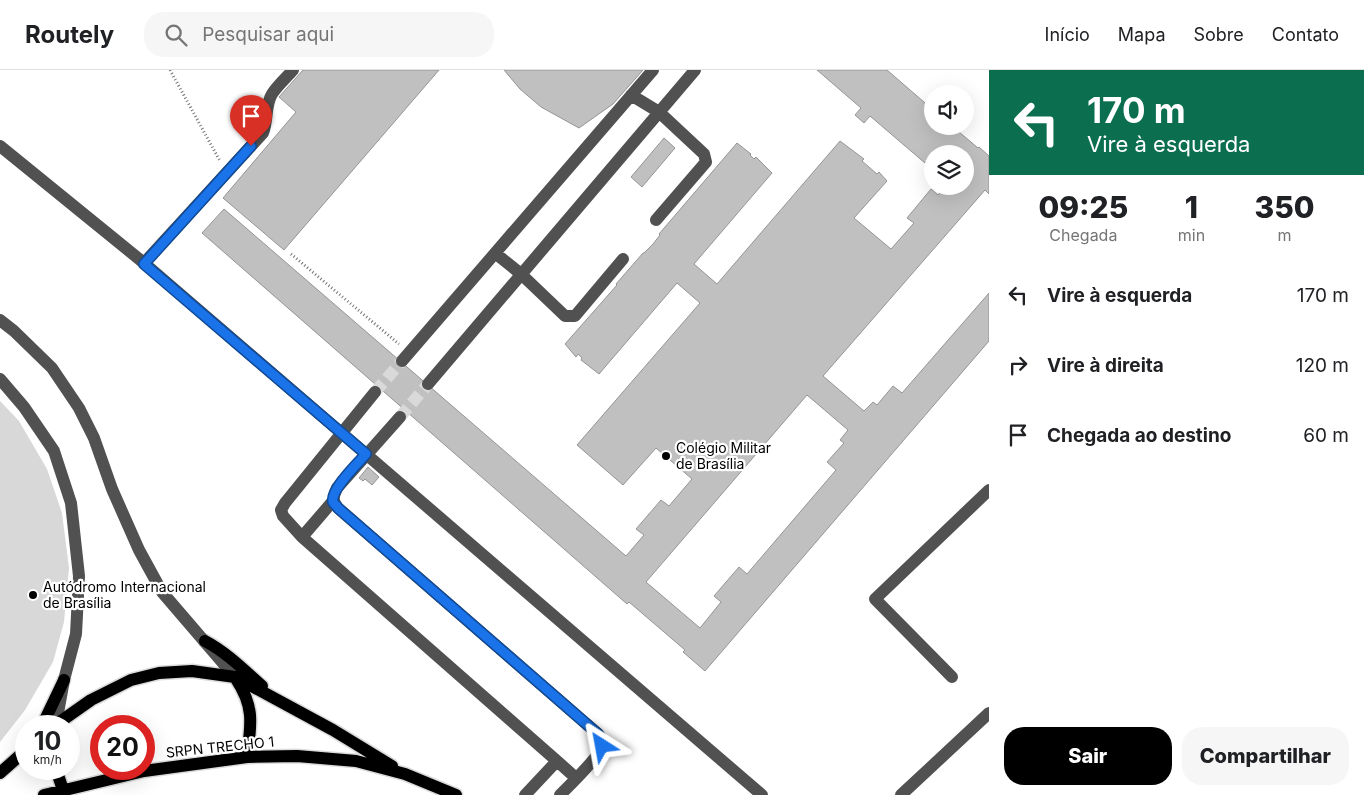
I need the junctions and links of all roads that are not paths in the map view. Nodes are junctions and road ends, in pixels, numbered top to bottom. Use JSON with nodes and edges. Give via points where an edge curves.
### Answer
{"nodes":[{"id":1,"x":293,"y":70,"type":"edge"},
{"id":2,"x":653,"y":70,"type":"edge"},
{"id":3,"x":695,"y":70,"type":"edge"},
{"id":4,"x":631,"y":95,"type":"junction"},
{"id":5,"x":660,"y":112,"type":"junction"},
{"id":6,"x":0,"y":146,"type":"edge"},
{"id":7,"x":656,"y":220,"type":"dead end"},
{"id":8,"x":495,"y":253,"type":"junction"},
{"id":9,"x":623,"y":259,"type":"dead end"},
{"id":10,"x":144,"y":264,"type":"junction"},
{"id":11,"x":521,"y":274,"type":"junction"},
{"id":12,"x":0,"y":320,"type":"edge"},
{"id":13,"x":406,"y":357,"type":"tunnel mouth"},
{"id":14,"x":0,"y":379,"type":"edge"},
{"id":15,"x":428,"y":384,"type":"tunnel mouth"},
{"id":16,"x":375,"y":392,"type":"tunnel mouth"},
{"id":17,"x":400,"y":416,"type":"tunnel mouth"},
{"id":18,"x":341,"y":433,"type":"junction"},
{"id":19,"x":366,"y":454,"type":"junction"},
{"id":20,"x":989,"y":490,"type":"edge"},
{"id":21,"x":333,"y":501,"type":"junction"},
{"id":22,"x":302,"y":537,"type":"junction"},
{"id":23,"x":205,"y":641,"type":"junction"},
{"id":24,"x":235,"y":677,"type":"junction"},
{"id":25,"x":952,"y":677,"type":"dead end"},
{"id":26,"x":64,"y":680,"type":"junction"},
{"id":27,"x":277,"y":700,"type":"junction"},
{"id":28,"x":989,"y":713,"type":"edge"},
{"id":29,"x":47,"y":715,"type":"edge"},
{"id":30,"x":57,"y":715,"type":"edge"},
{"id":31,"x":70,"y":715,"type":"edge"},
{"id":32,"x":247,"y":757,"type":"junction"},
{"id":33,"x":15,"y":759,"type":"edge"},
{"id":34,"x":557,"y":761,"type":"junction"},
{"id":35,"x":0,"y":773,"type":"edge"},
{"id":36,"x":405,"y":774,"type":"junction"},
{"id":37,"x":576,"y":778,"type":"junction"},
{"id":38,"x":60,"y":780,"type":"edge"},
{"id":39,"x":63,"y":790,"type":"junction"},
{"id":40,"x":44,"y":795,"type":"edge"},
{"id":41,"x":456,"y":795,"type":"edge"},
{"id":42,"x":525,"y":795,"type":"edge"},
{"id":43,"x":560,"y":795,"type":"edge"},
{"id":44,"x":762,"y":795,"type":"edge"},
{"id":45,"x":900,"y":795,"type":"edge"}],
"edges":[{"from":1,"to":10,"type":"street","via":[[271,95],[263,133]]},
{"from":2,"to":4,"type":"street"},
{"from":3,"to":5,"type":"street"},
{"from":4,"to":5,"type":"street"},
{"from":4,"to":8,"type":"street"},
{"from":5,"to":7,"type":"street","via":[[704,154],[706,162]]},
{"from":5,"to":11,"type":"street"},
{"from":6,"to":10,"type":"street"},
{"from":8,"to":11,"type":"street"},
{"from":8,"to":13,"type":"street"},
{"from":9,"to":11,"type":"street","via":[[575,316],[565,316]]},
{"from":10,"to":18,"type":"street"},
{"from":11,"to":15,"type":"street"},
{"from":12,"to":23,"type":"street","via":[[52,368],[79,408],[139,550],[162,592]]},
{"from":14,"to":26,"type":"street","via":[[54,451],[71,503],[80,576],[76,634]]},
{"from":16,"to":18,"type":"street"},
{"from":17,"to":19,"type":"street"},
{"from":18,"to":19,"type":"street"},
{"from":18,"to":22,"type":"street","via":[[281,510]]},
{"from":19,"to":21,"type":"street","via":[[337,488]]},
{"from":19,"to":44,"type":"street"},
{"from":20,"to":25,"type":"street","via":[[875,598]]},
{"from":21,"to":22,"type":"street"},
{"from":21,"to":37,"type":"street","via":[[598,734],[602,746],[598,755]]},
{"from":22,"to":34,"type":"street"},
{"from":23,"to":24,"type":"street"},
{"from":23,"to":27,"type":"main road","via":[[243,668]]},
{"from":24,"to":27,"type":"main road"},
{"from":24,"to":31,"type":"main road","via":[[192,671],[159,673],[131,680],[91,700]]},
{"from":24,"to":32,"type":"main road","via":[[250,707]]},
{"from":26,"to":29,"type":"main road"},
{"from":26,"to":30,"type":"street"},
{"from":27,"to":36,"type":"main road"},
{"from":28,"to":45,"type":"street"},
{"from":32,"to":36,"type":"main road","name":"SRPN TRECHO 1","via":[[297,756],[356,762]]},
{"from":32,"to":39,"type":"main road","name":"SRPN TRECHO 1","via":[[144,771]]},
{"from":33,"to":35,"type":"main road"},
{"from":34,"to":37,"type":"street"},
{"from":34,"to":42,"type":"street"},
{"from":36,"to":41,"type":"main road","name":"SRPN TRECHO 1"},
{"from":37,"to":43,"type":"street"},
{"from":38,"to":39,"type":"main road"},
{"from":39,"to":40,"type":"main road","name":"SRPN TRECHO 1"}]}
